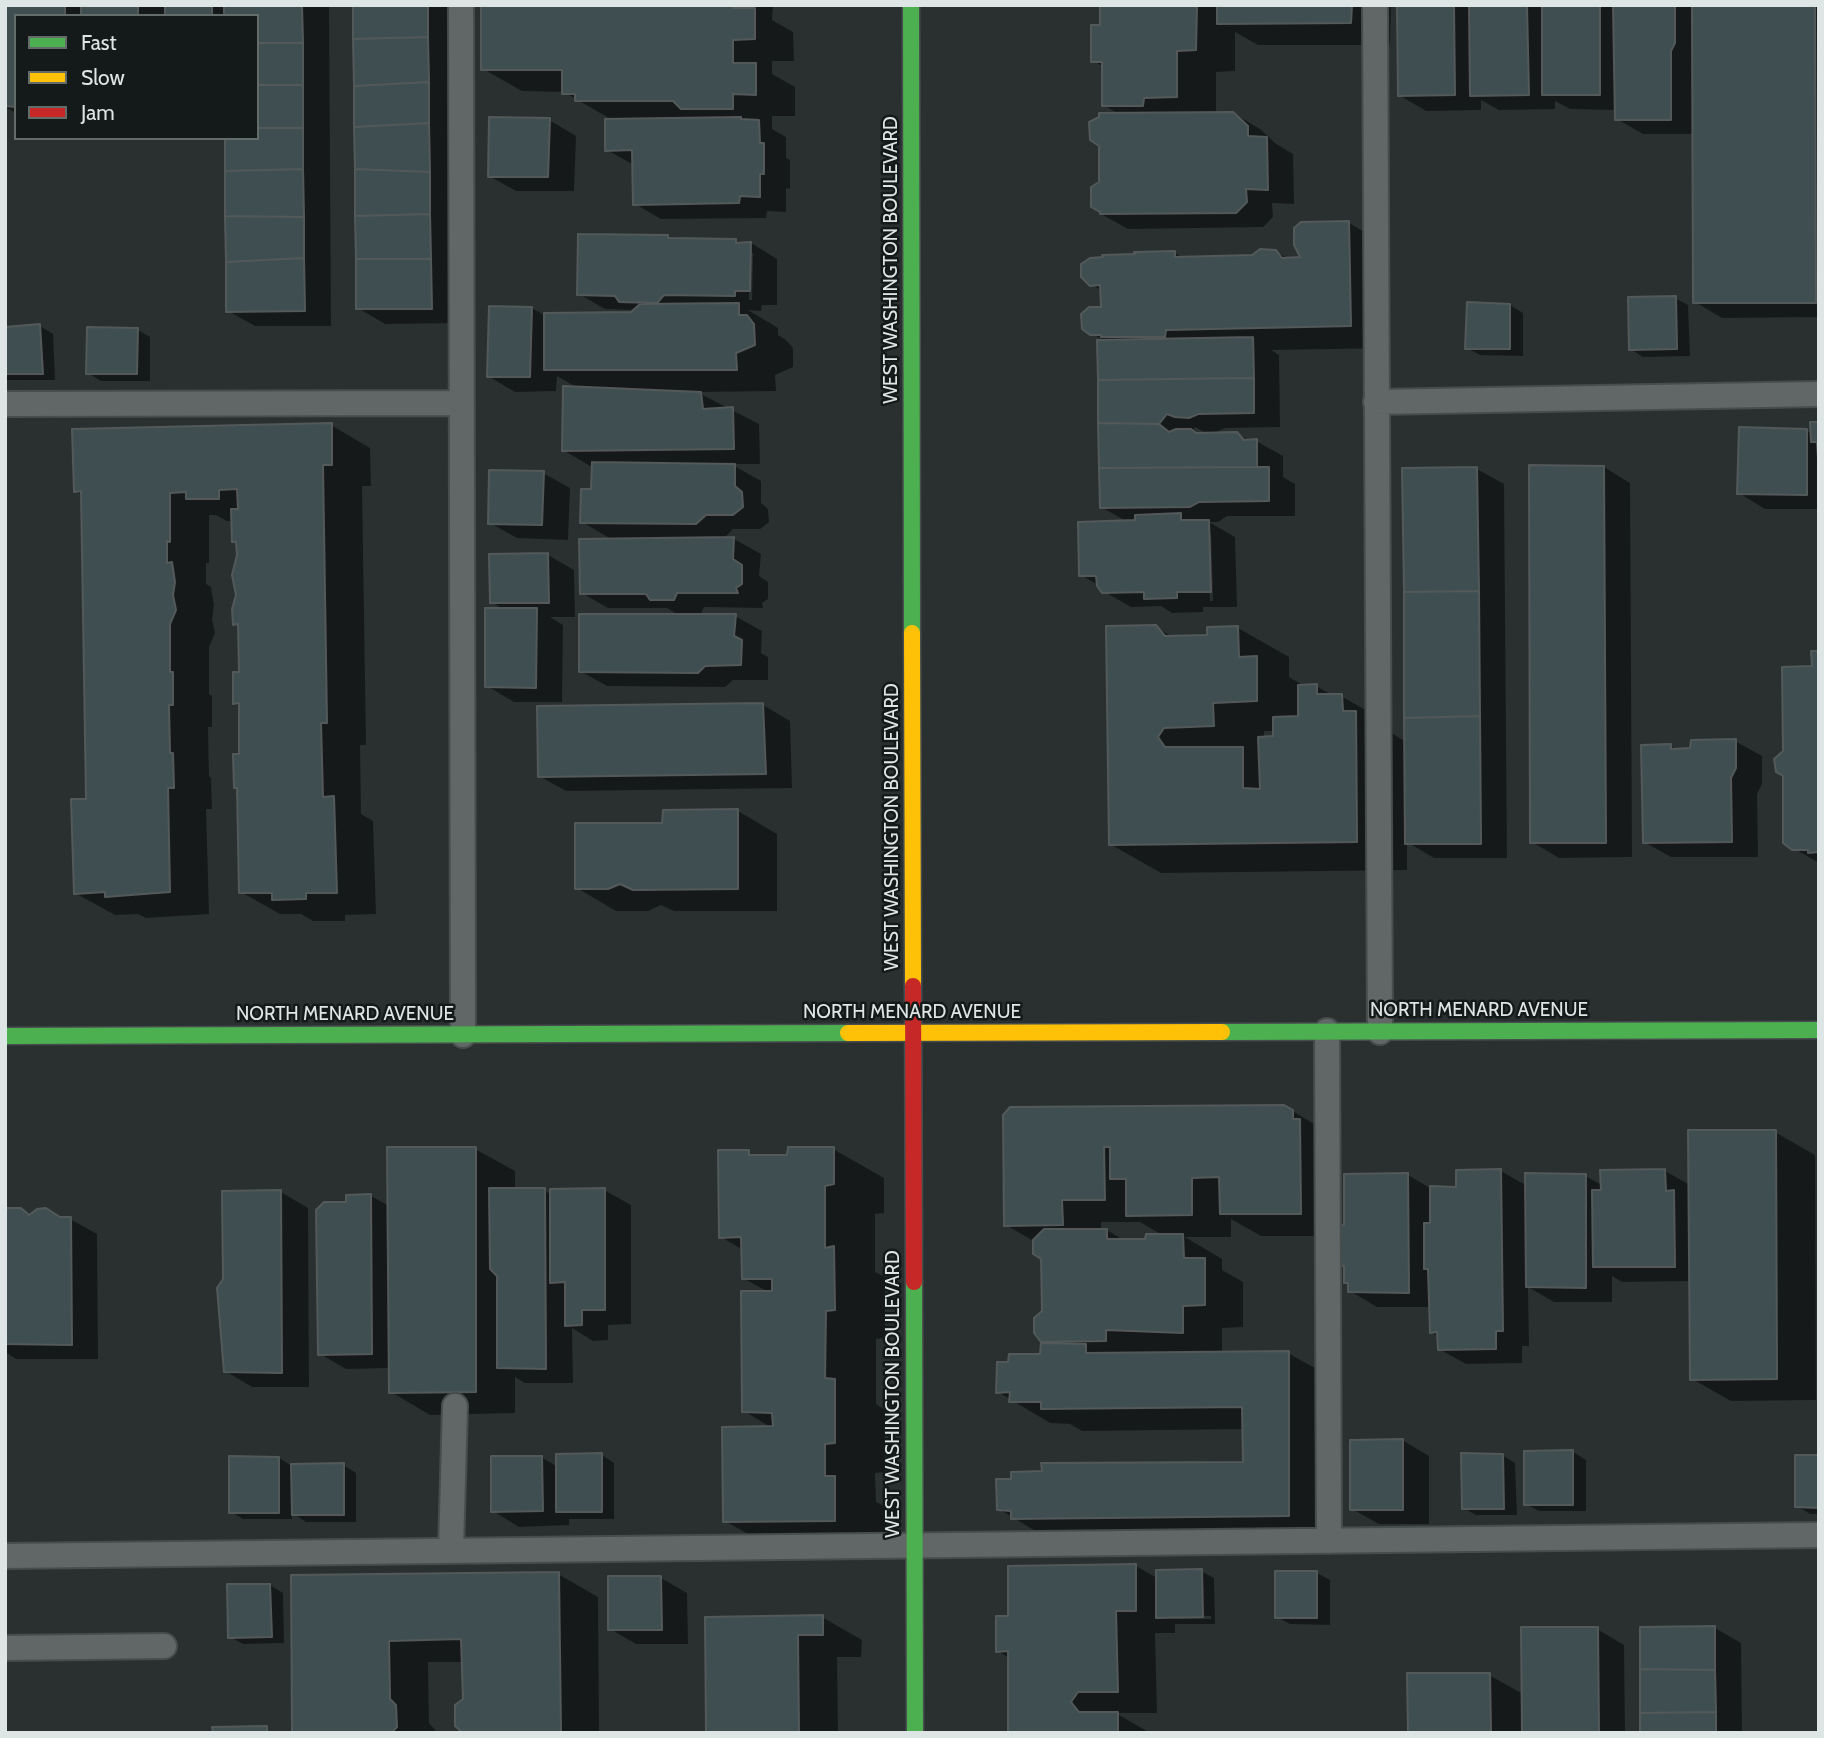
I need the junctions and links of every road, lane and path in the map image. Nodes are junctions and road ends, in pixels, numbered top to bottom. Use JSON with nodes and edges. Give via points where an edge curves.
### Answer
{"nodes":[{"id":1,"x":461,"y":5,"type":"edge"},
{"id":2,"x":911,"y":5,"type":"edge"},
{"id":3,"x":1375,"y":5,"type":"edge"},
{"id":4,"x":1819,"y":394,"type":"edge"},
{"id":5,"x":462,"y":402,"type":"junction"},
{"id":6,"x":1376,"y":402,"type":"junction"},
{"id":7,"x":5,"y":404,"type":"edge"},
{"id":8,"x":1819,"y":1030,"type":"edge"},
{"id":9,"x":1327,"y":1031,"type":"junction"},
{"id":10,"x":1380,"y":1032,"type":"junction"},
{"id":11,"x":914,"y":1033,"type":"junction"},
{"id":12,"x":463,"y":1035,"type":"junction"},
{"id":13,"x":5,"y":1036,"type":"edge"},
{"id":14,"x":455,"y":1406,"type":"dead end"},
{"id":15,"x":1819,"y":1535,"type":"edge"},
{"id":16,"x":1329,"y":1541,"type":"junction"},
{"id":17,"x":915,"y":1545,"type":"junction"},
{"id":18,"x":451,"y":1550,"type":"junction"},
{"id":19,"x":5,"y":1556,"type":"edge"},
{"id":20,"x":164,"y":1646,"type":"dead end"},
{"id":21,"x":5,"y":1648,"type":"edge"},
{"id":22,"x":915,"y":1733,"type":"edge"}],
"edges":[{"from":1,"to":5,"type":"lane"},
{"from":2,"to":11,"type":"street","name":"WEST WASHINGTON BOULEVARD"},
{"from":3,"to":6,"type":"lane"},
{"from":4,"to":6,"type":"lane"},
{"from":5,"to":7,"type":"lane"},
{"from":5,"to":12,"type":"lane"},
{"from":6,"to":10,"type":"lane"},
{"from":8,"to":10,"type":"street","name":"NORTH MENARD AVENUE"},
{"from":9,"to":10,"type":"street","name":"NORTH MENARD AVENUE"},
{"from":9,"to":11,"type":"street","name":"NORTH MENARD AVENUE"},
{"from":9,"to":16,"type":"lane"},
{"from":11,"to":12,"type":"street","name":"NORTH MENARD AVENUE"},
{"from":11,"to":17,"type":"street","name":"WEST WASHINGTON BOULEVARD"},
{"from":12,"to":13,"type":"street","name":"NORTH MENARD AVENUE"},
{"from":14,"to":18,"type":"lane"},
{"from":15,"to":16,"type":"lane"},
{"from":16,"to":17,"type":"lane"},
{"from":17,"to":18,"type":"lane"},
{"from":17,"to":22,"type":"street","name":"WEST WASHINGTON BOULEVARD"},
{"from":18,"to":19,"type":"lane"},
{"from":20,"to":21,"type":"lane"}]}
